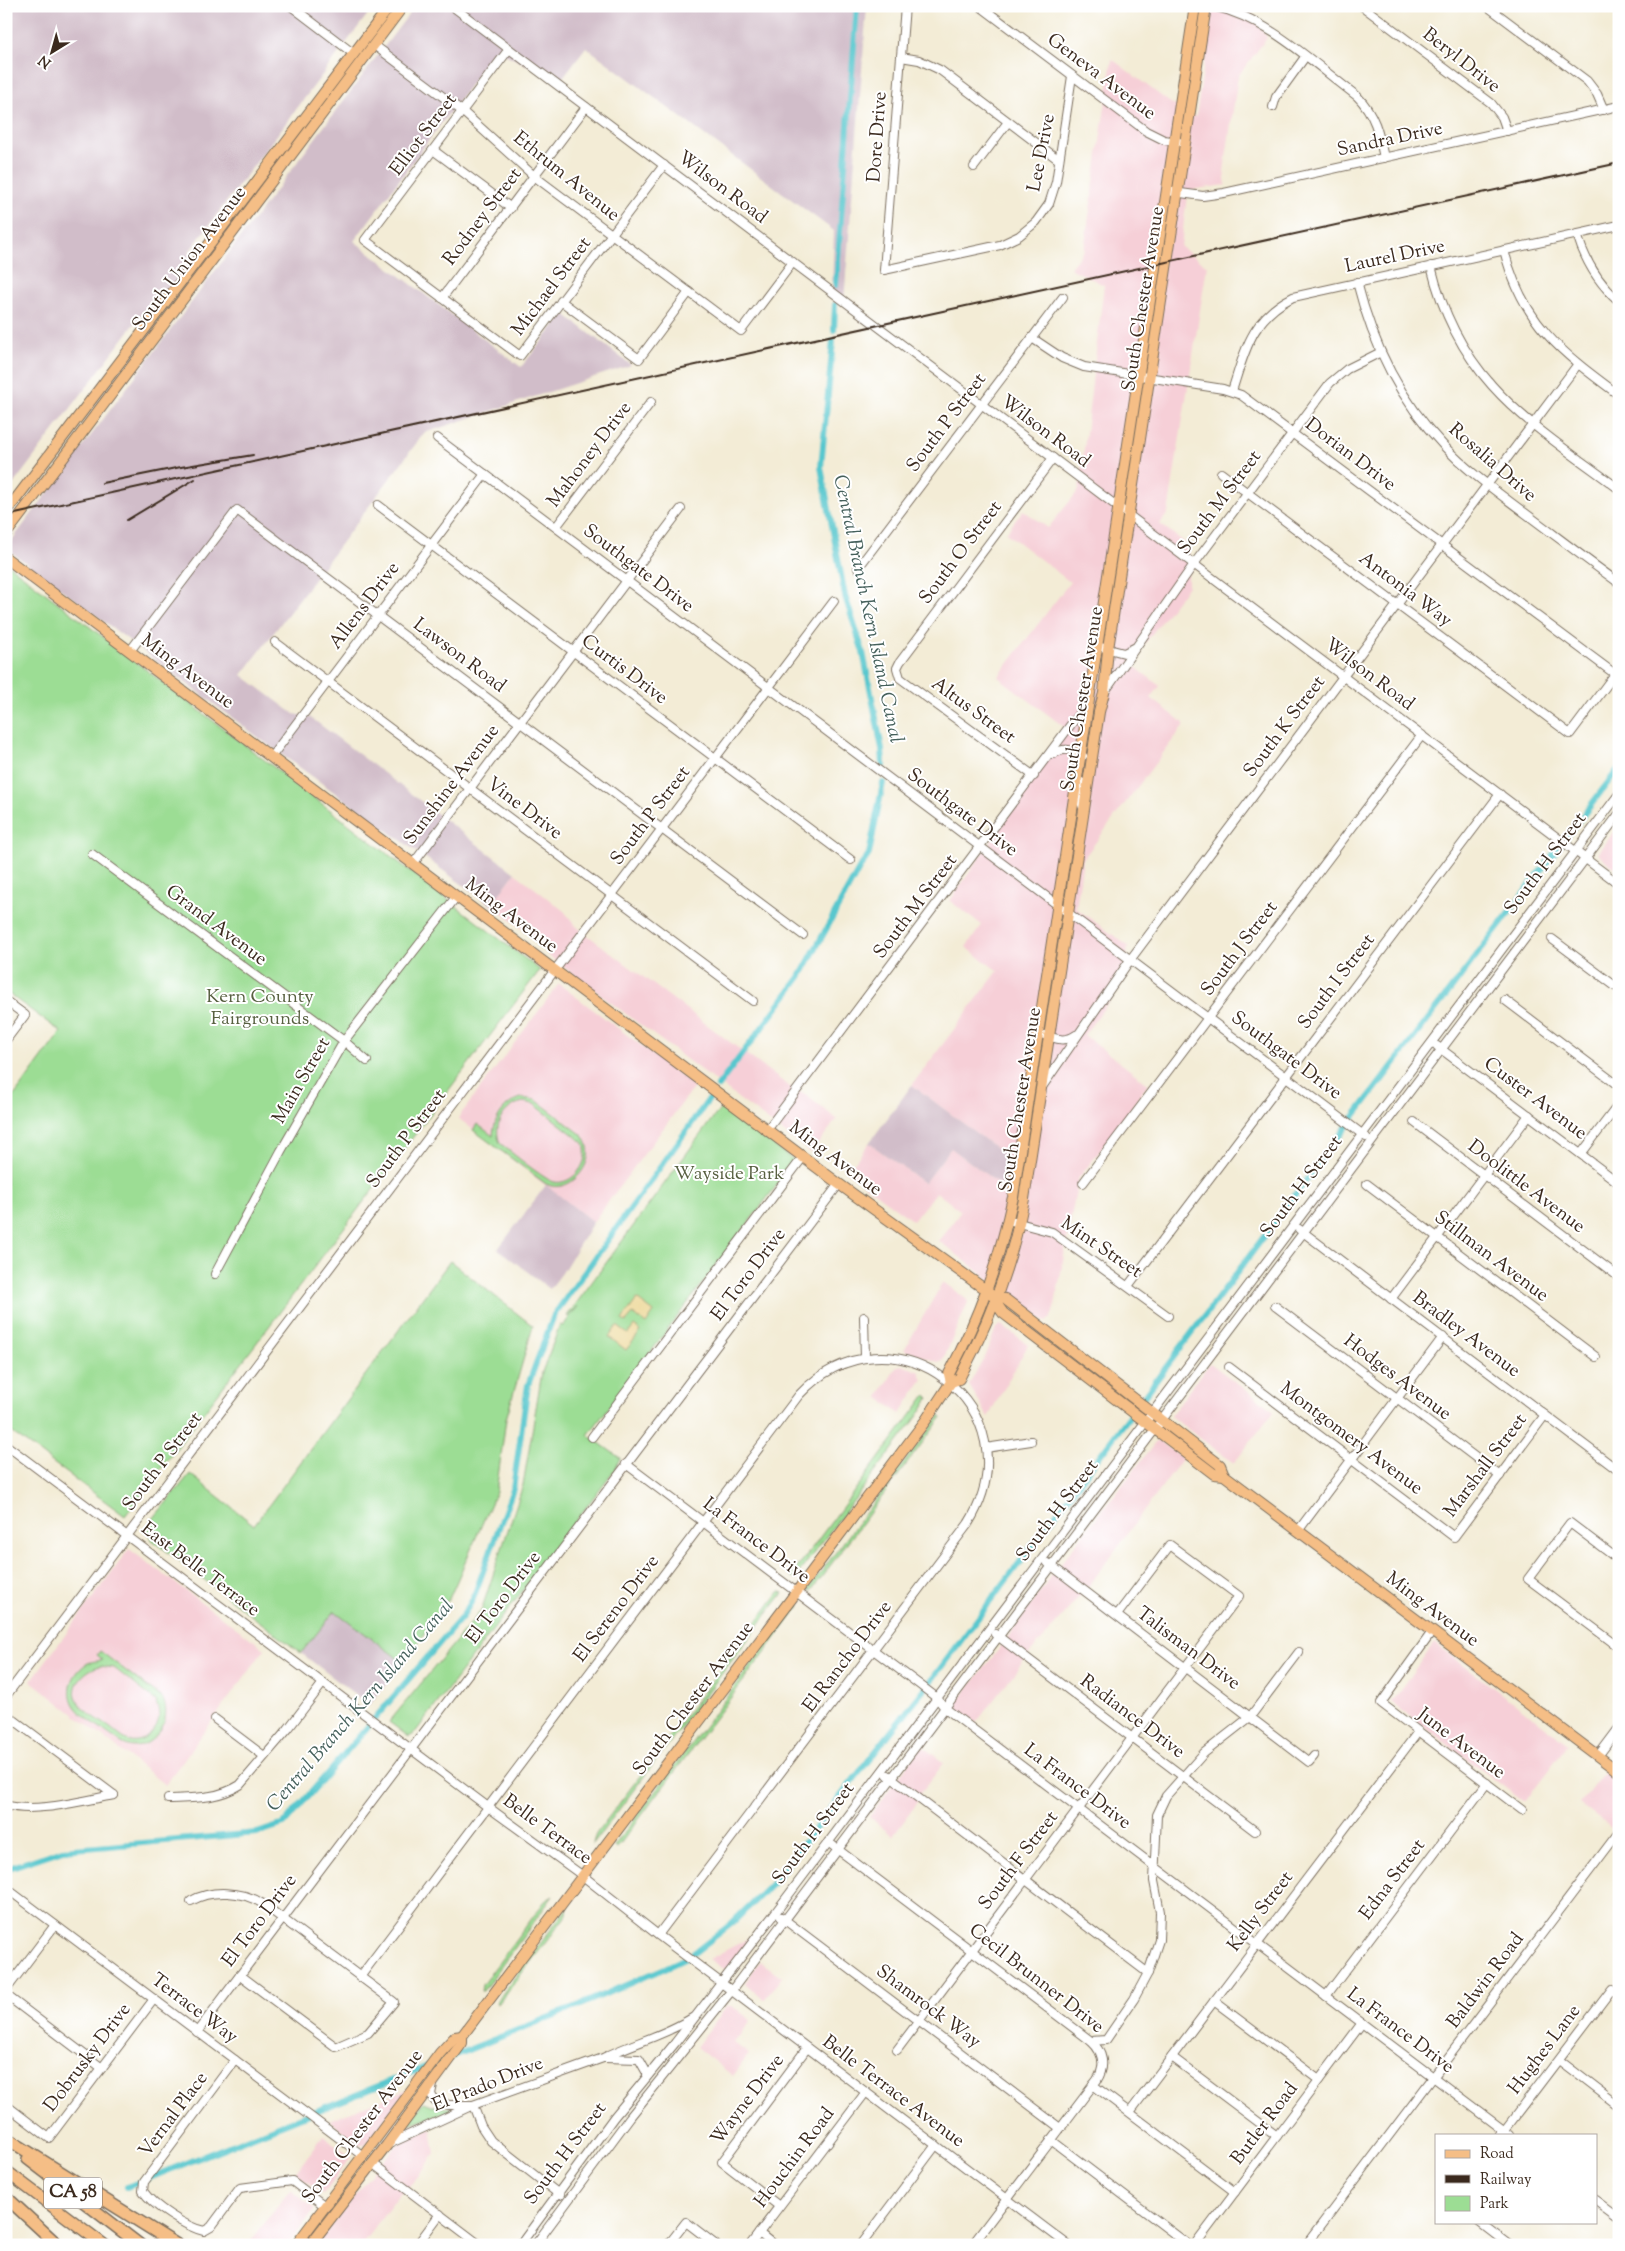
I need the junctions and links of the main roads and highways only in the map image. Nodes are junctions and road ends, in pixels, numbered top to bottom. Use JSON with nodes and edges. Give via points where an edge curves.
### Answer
{"nodes":[{"id":1,"x":390,"y":6,"type":"edge"},
{"id":2,"x":403,"y":6,"type":"edge"},
{"id":3,"x":1195,"y":6,"type":"edge"},
{"id":4,"x":1206,"y":6,"type":"edge"},
{"id":5,"x":280,"y":151,"type":"junction"},
{"id":6,"x":242,"y":202,"type":"junction"},
{"id":7,"x":253,"y":205,"type":"junction"},
{"id":8,"x":220,"y":247,"type":"junction"},
{"id":9,"x":205,"y":251,"type":"junction"},
{"id":10,"x":189,"y":290,"type":"junction"},
{"id":11,"x":170,"y":296,"type":"junction"},
{"id":12,"x":146,"y":347,"type":"junction"},
{"id":13,"x":130,"y":350,"type":"junction"},
{"id":14,"x":102,"y":405,"type":"junction"},
{"id":15,"x":87,"y":408,"type":"junction"},
{"id":16,"x":58,"y":463,"type":"junction"},
{"id":17,"x":6,"y":512,"type":"edge"},
{"id":18,"x":6,"y":534,"type":"edge"},
{"id":19,"x":6,"y":558,"type":"edge"},
{"id":20,"x":988,"y":1291,"type":"junction"},
{"id":21,"x":997,"y":1298,"type":"junction"},
{"id":22,"x":951,"y":1382,"type":"junction"},
{"id":23,"x":1224,"y":1475,"type":"junction"},
{"id":24,"x":1619,"y":1772,"type":"edge"},
{"id":25,"x":462,"y":2036,"type":"junction"},
{"id":26,"x":404,"y":2103,"type":"junction"},
{"id":27,"x":6,"y":2138,"type":"edge"},
{"id":28,"x":6,"y":2142,"type":"edge"},
{"id":29,"x":363,"y":2156,"type":"junction"},
{"id":30,"x":372,"y":2163,"type":"junction"},
{"id":31,"x":6,"y":2171,"type":"edge"},
{"id":32,"x":6,"y":2197,"type":"edge"},
{"id":33,"x":325,"y":2206,"type":"junction"},
{"id":34,"x":335,"y":2212,"type":"junction"},
{"id":35,"x":58,"y":2245,"type":"edge"},
{"id":36,"x":104,"y":2245,"type":"edge"},
{"id":37,"x":140,"y":2245,"type":"edge"},
{"id":38,"x":177,"y":2245,"type":"edge"},
{"id":39,"x":296,"y":2245,"type":"edge"},
{"id":40,"x":305,"y":2245,"type":"edge"},
{"id":41,"x":310,"y":2245,"type":"edge"}],
"edges":[{"from":1,"to":5,"type":"main road","name":"South Union Avenue"},
{"from":2,"to":7,"type":"main road","name":"South Union Avenue"},
{"from":3,"to":20,"type":"main road","name":"South Chester Avenue","via":[[1008,1220]]},
{"from":4,"to":21,"type":"main road","name":"South Chester Avenue","via":[[1108,649],[1104,693],[1041,1089],[1019,1223]]},
{"from":5,"to":6,"type":"main road","name":"South Union Avenue"},
{"from":5,"to":7,"type":"main road","via":[[279,162],[253,198]]},
{"from":6,"to":8,"type":"main road","via":[[244,208],[221,239]]},
{"from":6,"to":9,"type":"main road","name":"South Union Avenue"},
{"from":7,"to":8,"type":"main road","name":"South Union Avenue"},
{"from":8,"to":10,"type":"main road","name":"South Union Avenue"},
{"from":9,"to":10,"type":"main road","via":[[188,283]]},
{"from":9,"to":11,"type":"main road","name":"South Union Avenue"},
{"from":10,"to":12,"type":"main road","name":"South Union Avenue"},
{"from":11,"to":12,"type":"main road","via":[[168,310],[144,341]]},
{"from":11,"to":13,"type":"main road","name":"South Union Avenue"},
{"from":12,"to":14,"type":"main road","name":"South Union Avenue"},
{"from":13,"to":14,"type":"main road","via":[[126,363],[106,390]]},
{"from":13,"to":15,"type":"main road","name":"South Union Avenue"},
{"from":14,"to":16,"type":"main road","name":"South Union Avenue"},
{"from":15,"to":16,"type":"main road","via":[[89,413],[59,454]]},
{"from":15,"to":17,"type":"main road","name":"South Union Avenue"},
{"from":16,"to":18,"type":"main road","name":"South Union Avenue"},
{"from":19,"to":20,"type":"main road","name":"Ming Avenue","via":[[839,1184]]},
{"from":20,"to":21,"type":"main road","name":"Ming Avenue"},
{"from":20,"to":22,"type":"main road","name":"South Chester Avenue","via":[[949,1374]]},
{"from":21,"to":22,"type":"main road","name":"South Chester Avenue","via":[[959,1379]]},
{"from":21,"to":23,"type":"main road","name":"Ming Avenue","via":[[1005,1299],[1150,1410],[1220,1465]]},
{"from":21,"to":23,"type":"main road","name":"Ming Avenue","via":[[1003,1313],[1214,1474]]},
{"from":22,"to":25,"type":"main road","name":"South Chester Avenue","via":[[926,1420]]},
{"from":23,"to":24,"type":"main road","name":"Ming Avenue"},
{"from":25,"to":26,"type":"main road","name":"South Chester Avenue","via":[[455,2037]]},
{"from":25,"to":30,"type":"main road","name":"South Chester Avenue","via":[[462,2043]]},
{"from":26,"to":29,"type":"main road","name":"South Chester Avenue"},
{"from":26,"to":30,"type":"main road","via":[[372,2156]]},
{"from":27,"to":38,"type":"highway"},
{"from":28,"to":37,"type":"highway","number":"CA 58"},
{"from":29,"to":33,"type":"main road","name":"South Chester Avenue"},
{"from":29,"to":34,"type":"main road","via":[[361,2169],[336,2204]]},
{"from":30,"to":34,"type":"main road","name":"South Chester Avenue"},
{"from":31,"to":36,"type":"highway","number":"CA 58"},
{"from":32,"to":35,"type":"highway"},
{"from":33,"to":39,"type":"main road","name":"South Chester Avenue"},
{"from":33,"to":40,"type":"main road","via":[[320,2224]]},
{"from":34,"to":41,"type":"main road","name":"South Chester Avenue"}]}
